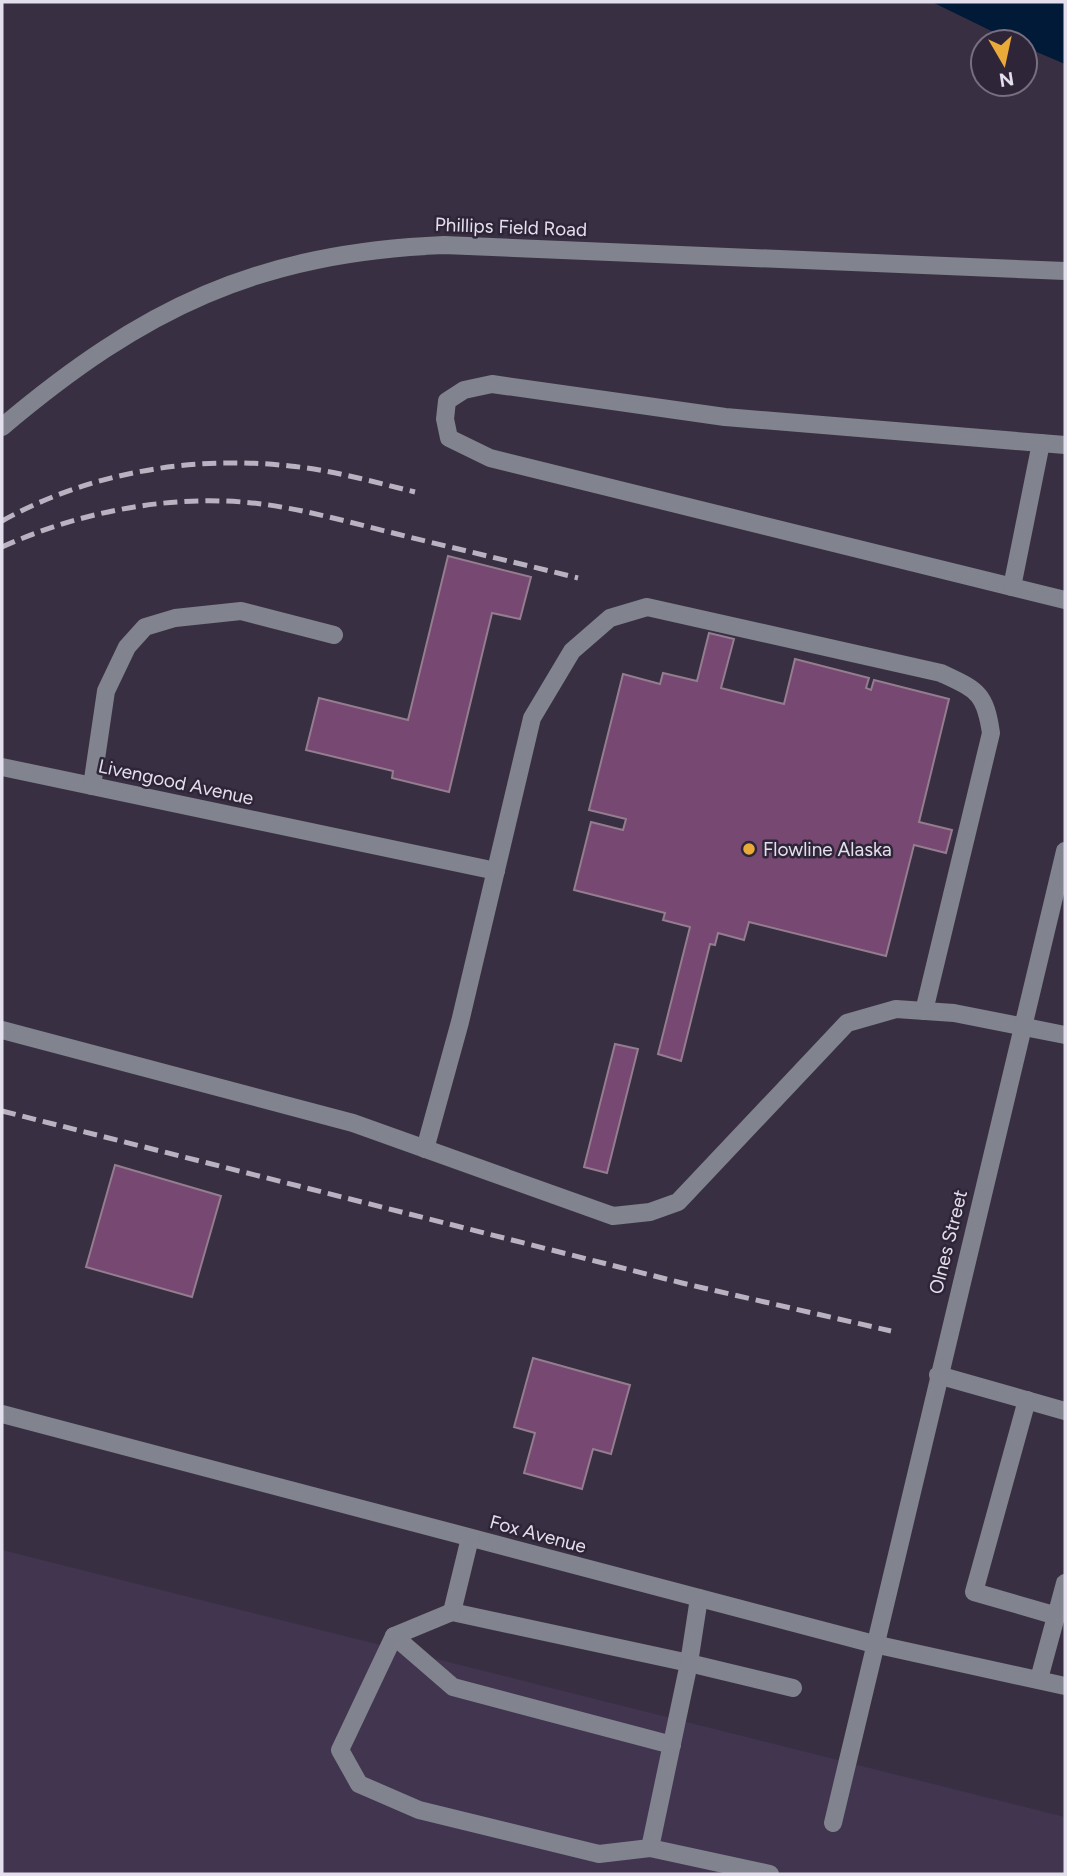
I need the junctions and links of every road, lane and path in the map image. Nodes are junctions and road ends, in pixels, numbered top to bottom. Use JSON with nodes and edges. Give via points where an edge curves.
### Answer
{"nodes":[{"id":1,"x":1065,"y":271,"type":"edge"},
{"id":2,"x":2,"y":427,"type":"edge"},
{"id":3,"x":1041,"y":443,"type":"junction"},
{"id":4,"x":1065,"y":445,"type":"edge"},
{"id":5,"x":1012,"y":587,"type":"junction"},
{"id":6,"x":1065,"y":600,"type":"edge"},
{"id":7,"x":334,"y":635,"type":"dead end"},
{"id":8,"x":2,"y":766,"type":"edge"},
{"id":9,"x":92,"y":786,"type":"junction"},
{"id":10,"x":1065,"y":851,"type":"edge"},
{"id":11,"x":496,"y":871,"type":"junction"},
{"id":12,"x":924,"y":1011,"type":"junction"},
{"id":13,"x":1022,"y":1026,"type":"junction"},
{"id":14,"x":2,"y":1030,"type":"edge"},
{"id":15,"x":1065,"y":1035,"type":"edge"},
{"id":16,"x":425,"y":1149,"type":"junction"},
{"id":17,"x":938,"y":1375,"type":"junction"},
{"id":18,"x":1027,"y":1400,"type":"junction"},
{"id":19,"x":1065,"y":1411,"type":"edge"},
{"id":20,"x":2,"y":1415,"type":"edge"},
{"id":21,"x":470,"y":1538,"type":"junction"},
{"id":22,"x":1065,"y":1583,"type":"edge"},
{"id":23,"x":699,"y":1598,"type":"junction"},
{"id":24,"x":452,"y":1612,"type":"junction"},
{"id":25,"x":1056,"y":1616,"type":"junction"},
{"id":26,"x":394,"y":1636,"type":"junction"},
{"id":27,"x":874,"y":1644,"type":"junction"},
{"id":28,"x":689,"y":1663,"type":"junction"},
{"id":29,"x":1039,"y":1679,"type":"junction"},
{"id":30,"x":1065,"y":1686,"type":"edge"},
{"id":31,"x":793,"y":1688,"type":"dead end"},
{"id":32,"x":672,"y":1745,"type":"junction"},
{"id":33,"x":833,"y":1823,"type":"dead end"},
{"id":34,"x":650,"y":1848,"type":"junction"},
{"id":35,"x":770,"y":1874,"type":"edge"}],
"edges":[{"from":1,"to":2,"type":"street","name":"Phillips Field Road","via":[[444,245],[369,250],[265,272],[164,313],[85,360]]},
{"from":3,"to":4,"type":"street"},
{"from":3,"to":5,"type":"street"},
{"from":3,"to":5,"type":"street","via":[[725,417],[492,384],[464,390],[447,401],[449,439],[490,458]]},
{"from":5,"to":6,"type":"street"},
{"from":7,"to":9,"type":"street","via":[[241,611],[175,618],[145,627],[127,647],[106,691]]},
{"from":8,"to":9,"type":"street","name":"Livengood Avenue"},
{"from":9,"to":11,"type":"street","name":"Livengood Avenue"},
{"from":10,"to":13,"type":"street","name":"Olnes Street"},
{"from":11,"to":12,"type":"street","via":[[532,718],[572,651],[610,618],[647,607],[941,673],[968,686],[987,705],[991,733]]},
{"from":11,"to":16,"type":"street"},
{"from":12,"to":13,"type":"street"},
{"from":12,"to":16,"type":"street","via":[[896,1009],[847,1023],[678,1202],[650,1212],[613,1216]]},
{"from":13,"to":15,"type":"street"},
{"from":13,"to":17,"type":"street","name":"Olnes Street"},
{"from":14,"to":16,"type":"street","via":[[353,1123]]},
{"from":17,"to":18,"type":"street"},
{"from":17,"to":27,"type":"street","name":"Olnes Street"},
{"from":18,"to":19,"type":"street"},
{"from":18,"to":25,"type":"street","via":[[974,1592]]},
{"from":20,"to":21,"type":"street","name":"Fox Avenue"},
{"from":21,"to":23,"type":"street","name":"Fox Avenue"},
{"from":21,"to":24,"type":"street"},
{"from":22,"to":25,"type":"street"},
{"from":23,"to":27,"type":"street","name":"Fox Avenue"},
{"from":23,"to":28,"type":"street"},
{"from":24,"to":26,"type":"street"},
{"from":24,"to":28,"type":"street"},
{"from":25,"to":29,"type":"street"},
{"from":26,"to":32,"type":"street","via":[[453,1687]]},
{"from":26,"to":34,"type":"street","via":[[341,1750],[359,1784],[419,1810],[598,1854]]},
{"from":27,"to":29,"type":"street","name":"Fox Avenue"},
{"from":27,"to":33,"type":"street","name":"Olnes Street"},
{"from":28,"to":31,"type":"street"},
{"from":28,"to":32,"type":"street"},
{"from":29,"to":30,"type":"street","name":"Fox Avenue"},
{"from":32,"to":34,"type":"street"},
{"from":34,"to":35,"type":"street"}]}
